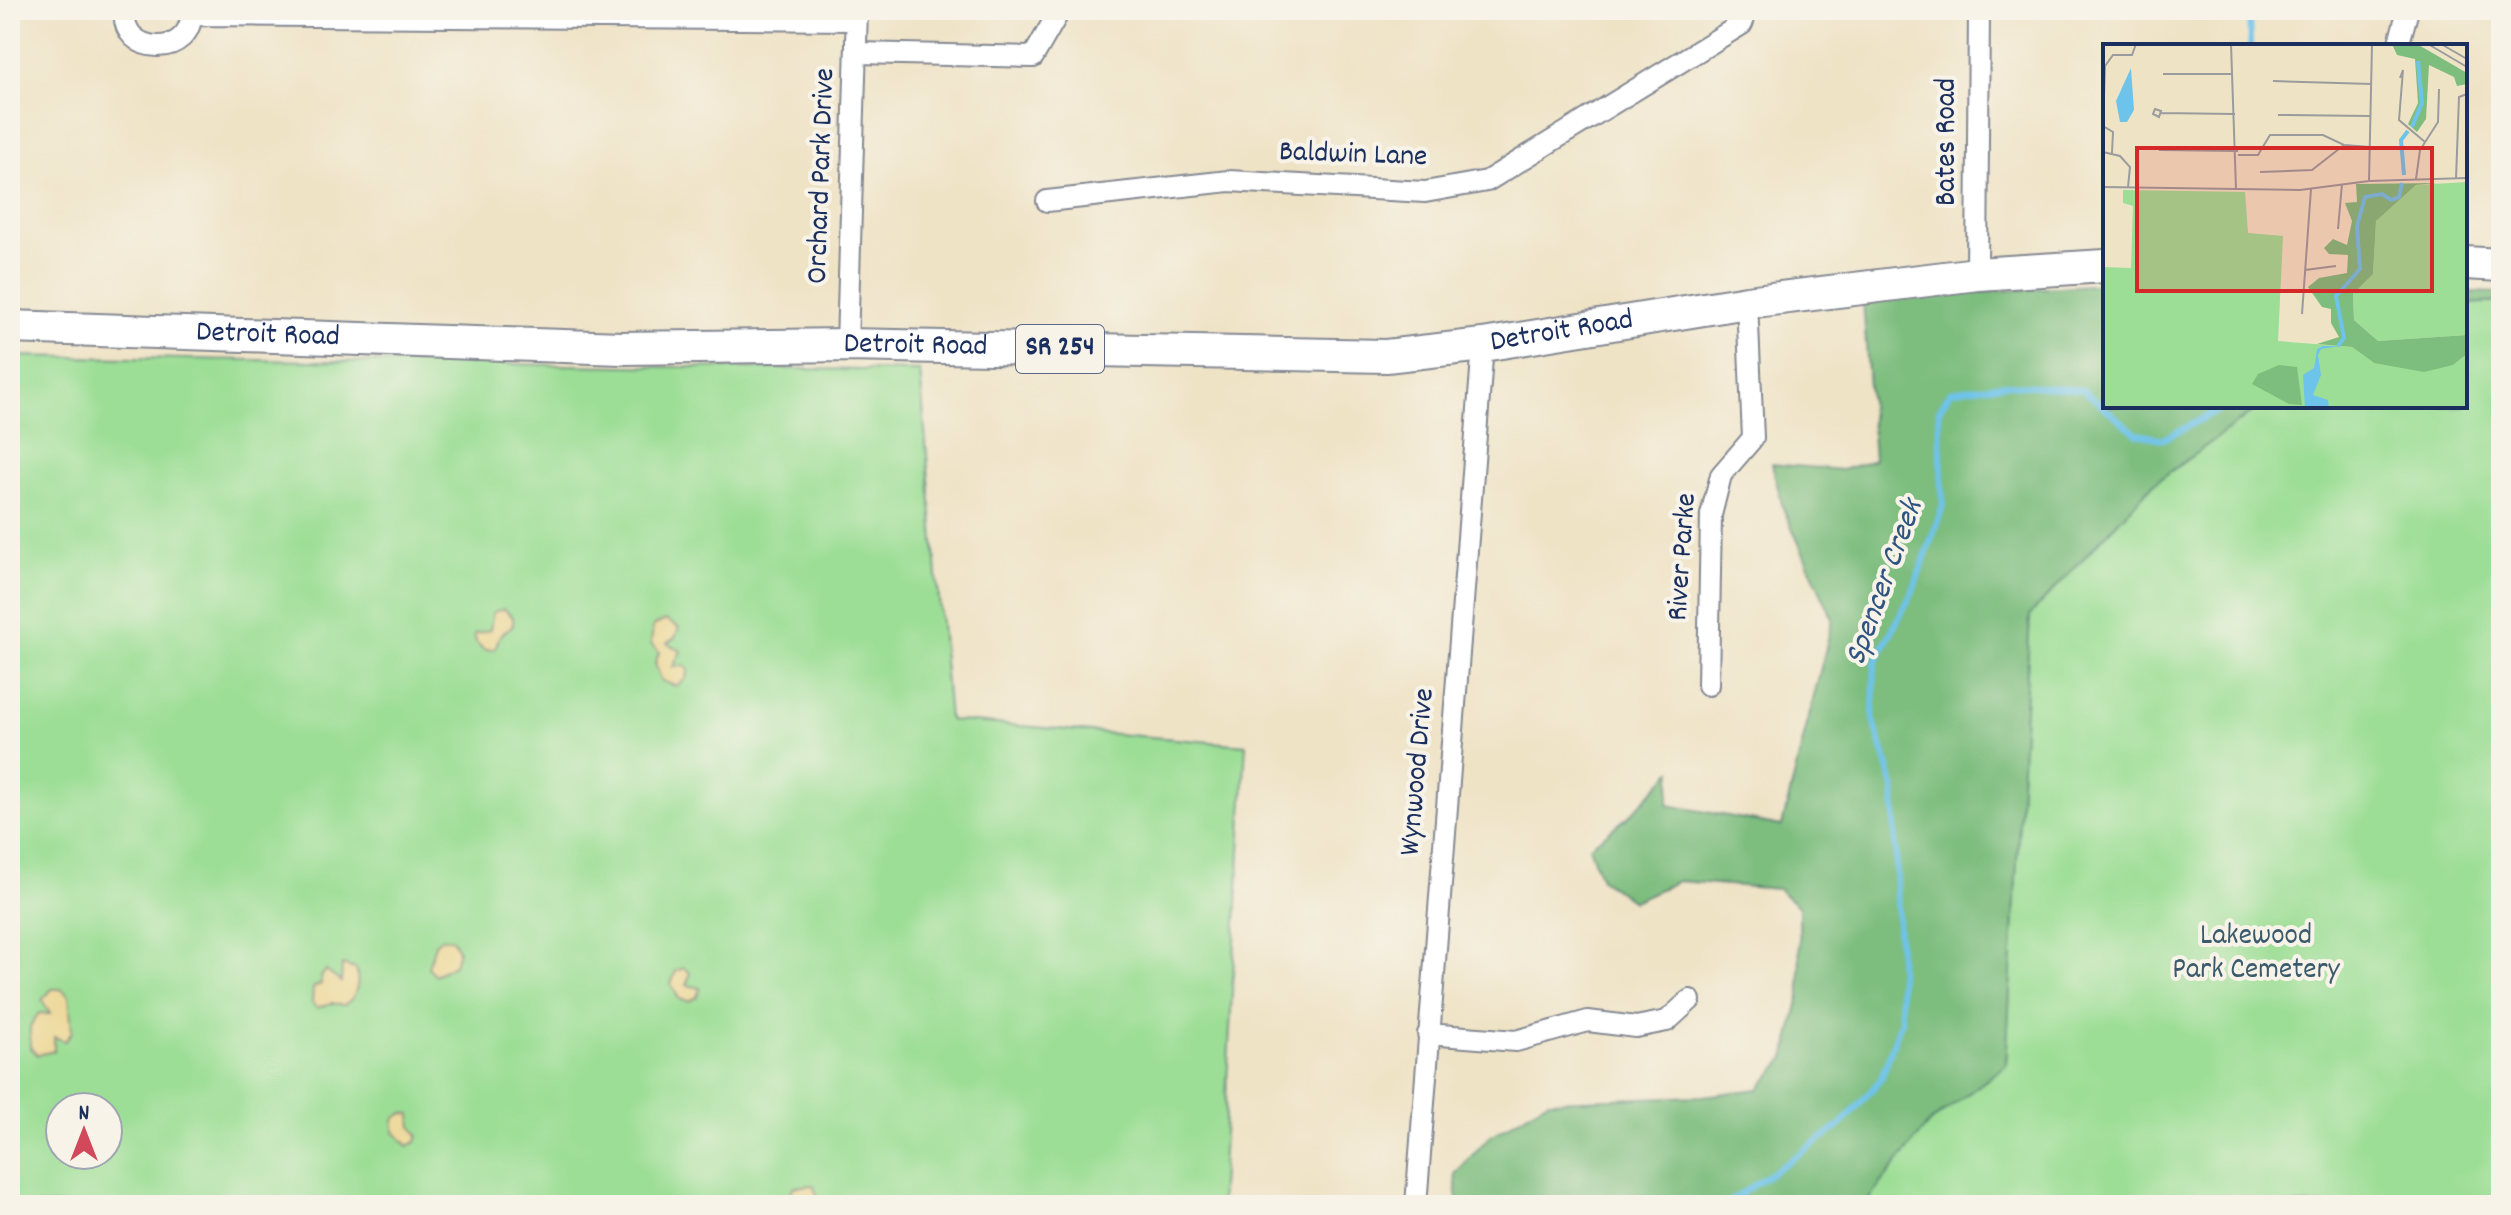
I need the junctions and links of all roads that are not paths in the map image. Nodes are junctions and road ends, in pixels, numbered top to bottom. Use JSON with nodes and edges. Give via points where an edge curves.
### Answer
{"nodes":[{"id":1,"x":125,"y":10,"type":"edge"},
{"id":2,"x":1060,"y":10,"type":"edge"},
{"id":3,"x":1747,"y":10,"type":"edge"},
{"id":4,"x":1979,"y":10,"type":"edge"},
{"id":5,"x":2408,"y":10,"type":"edge"},
{"id":6,"x":192,"y":13,"type":"edge"},
{"id":7,"x":857,"y":15,"type":"edge"},
{"id":8,"x":2399,"y":44,"type":"edge"},
{"id":9,"x":857,"y":53,"type":"junction"},
{"id":10,"x":1047,"y":201,"type":"dead end"},
{"id":11,"x":2467,"y":263,"type":"edge"},
{"id":12,"x":2501,"y":265,"type":"edge"},
{"id":13,"x":2103,"y":266,"type":"edge"},
{"id":14,"x":1977,"y":274,"type":"junction"},
{"id":15,"x":1747,"y":302,"type":"junction"},
{"id":16,"x":10,"y":327,"type":"edge"},
{"id":17,"x":847,"y":345,"type":"junction"},
{"id":18,"x":1483,"y":345,"type":"junction"},
{"id":19,"x":1708,"y":685,"type":"dead end"},
{"id":20,"x":1690,"y":1000,"type":"dead end"},
{"id":21,"x":1428,"y":1034,"type":"junction"},
{"id":22,"x":1416,"y":1205,"type":"edge"}],
"edges":[{"from":1,"to":6,"type":"street","via":[[127,28],[139,42],[154,48],[183,38]]},
{"from":2,"to":9,"type":"street","via":[[1033,57]]},
{"from":3,"to":10,"type":"street","name":"Baldwin Lane","via":[[1742,24],[1487,181],[1425,192],[1229,181]]},
{"from":4,"to":14,"type":"street","name":"Bates Road"},
{"from":5,"to":8,"type":"street"},
{"from":6,"to":7,"type":"street"},
{"from":7,"to":9,"type":"street","name":"Orchard Park Drive"},
{"from":9,"to":17,"type":"street","name":"Orchard Park Drive"},
{"from":11,"to":12,"type":"main road"},
{"from":13,"to":14,"type":"main road","name":"Detroit Road","number":"SR 254"},
{"from":14,"to":15,"type":"main road","name":"Detroit Road","number":"SR 254"},
{"from":15,"to":18,"type":"main road","name":"Detroit Road","number":"SR 254"},
{"from":15,"to":19,"type":"street","name":"River Parke","via":[[1753,438],[1721,475],[1713,506]]},
{"from":16,"to":17,"type":"main road","name":"Detroit Road","number":"SR 254","via":[[622,348]]},
{"from":17,"to":18,"type":"main road","name":"Detroit Road","number":"SR 254","via":[[1386,356]]},
{"from":18,"to":21,"type":"street","name":"Wynwood Drive"},
{"from":20,"to":21,"type":"street","via":[[1667,1021],[1636,1027],[1588,1021],[1516,1041]]},
{"from":21,"to":22,"type":"street","name":"Wynwood Drive"}]}
